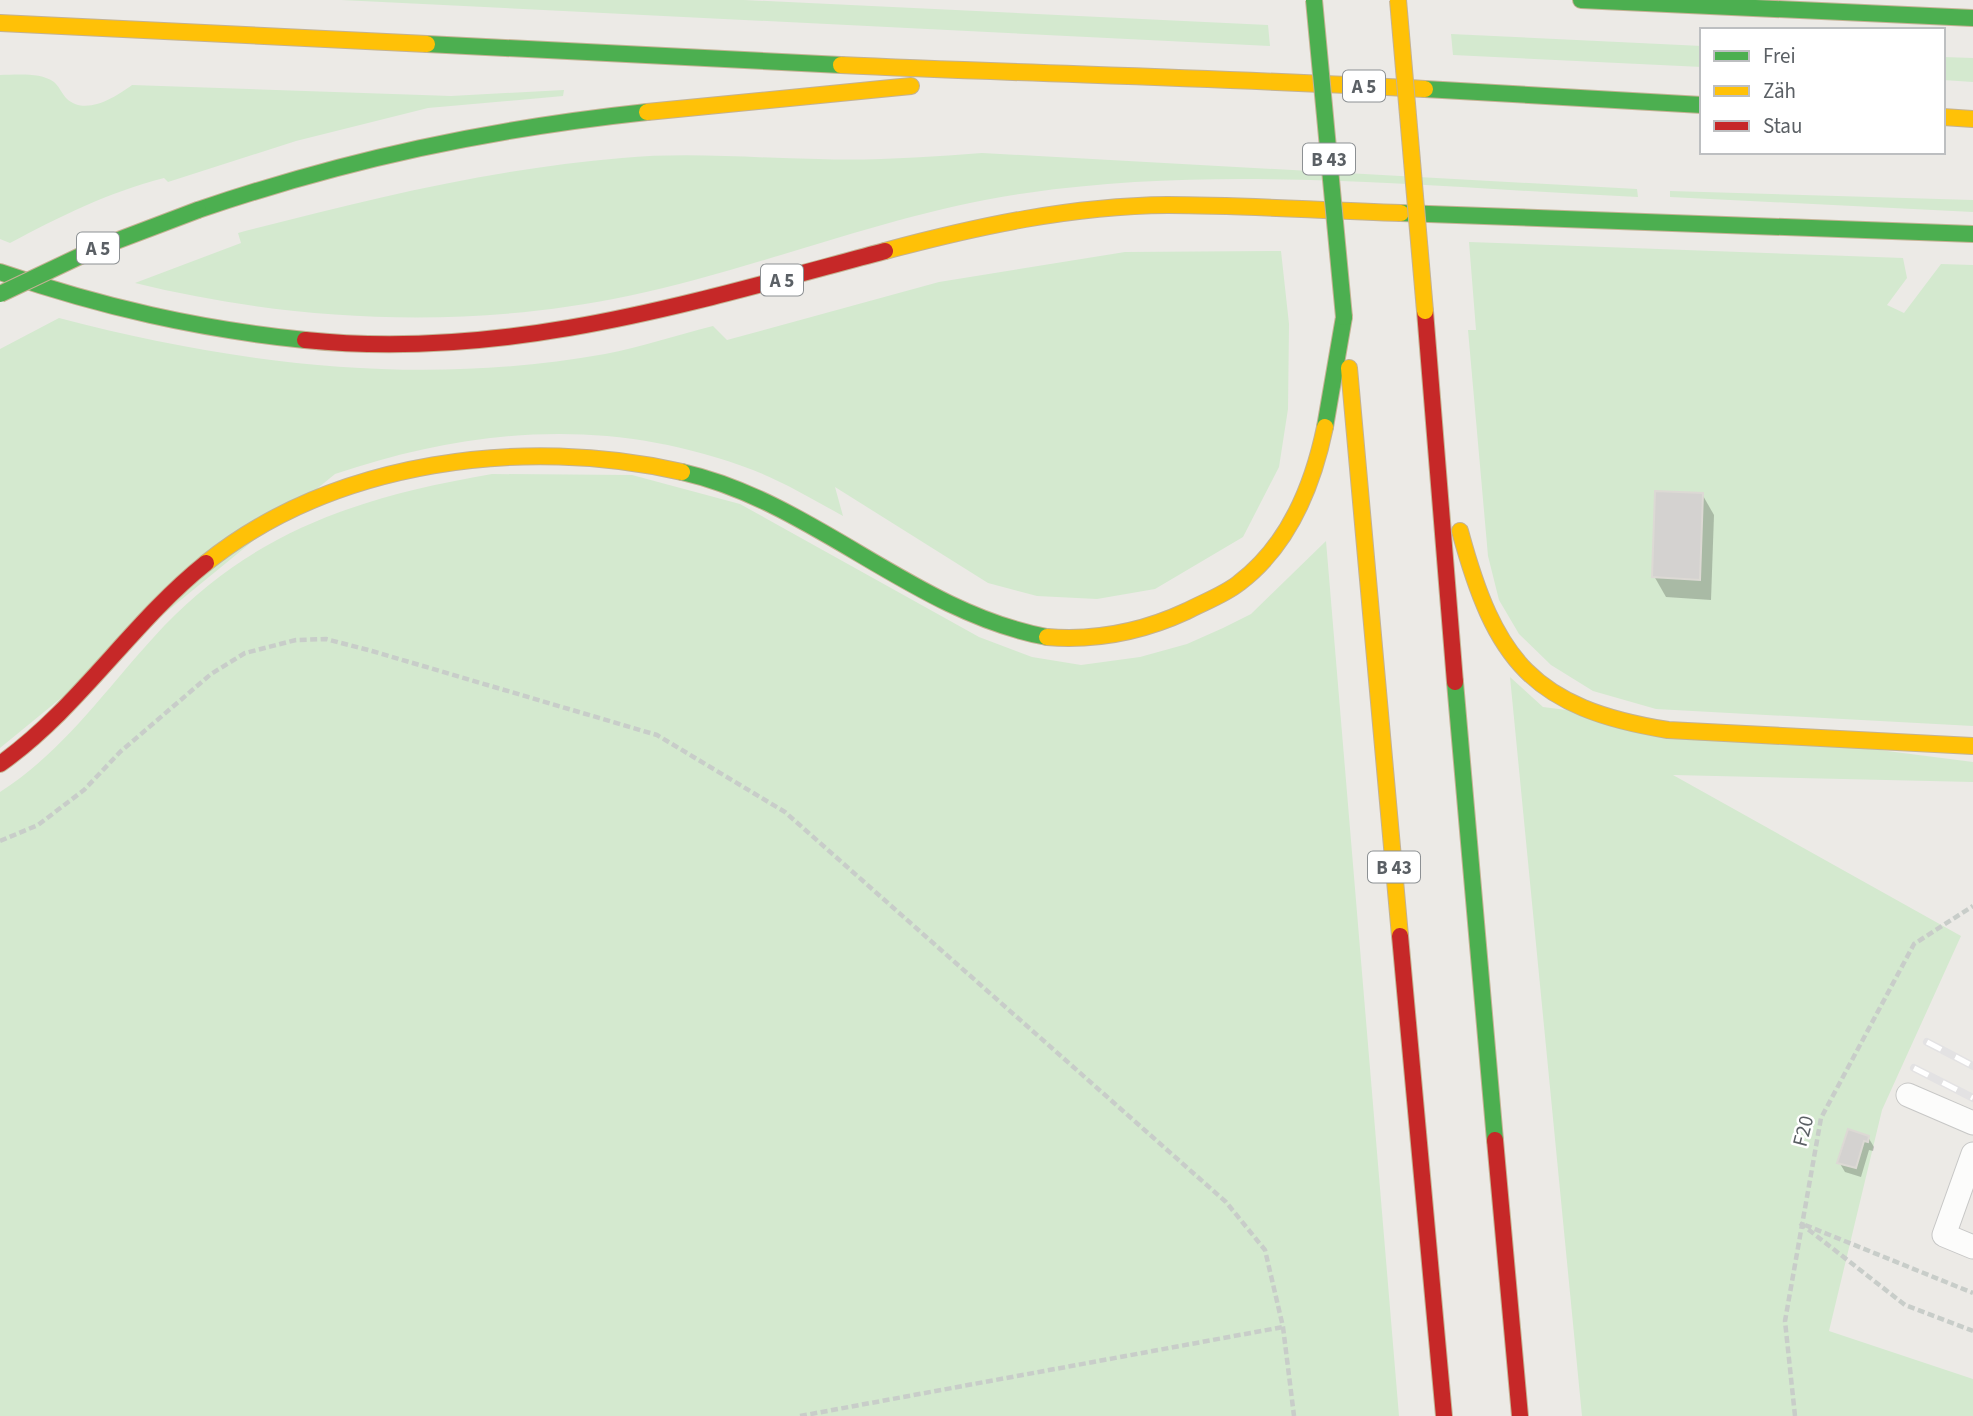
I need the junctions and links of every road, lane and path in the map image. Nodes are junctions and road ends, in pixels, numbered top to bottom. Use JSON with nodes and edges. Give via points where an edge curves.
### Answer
{"nodes":[{"id":1,"x":1314,"y":0,"type":"edge"},
{"id":2,"x":1398,"y":0,"type":"edge"},
{"id":3,"x":1581,"y":0,"type":"edge"},
{"id":4,"x":1973,"y":18,"type":"edge"},
{"id":5,"x":0,"y":23,"type":"edge"},
{"id":6,"x":1027,"y":74,"type":"junction"},
{"id":7,"x":1700,"y":104,"type":"edge"},
{"id":8,"x":1945,"y":117,"type":"edge"},
{"id":9,"x":1973,"y":119,"type":"edge"},
{"id":10,"x":1973,"y":234,"type":"edge"},
{"id":11,"x":0,"y":272,"type":"edge"},
{"id":12,"x":0,"y":294,"type":"edge"},
{"id":13,"x":1344,"y":317,"type":"junction"},
{"id":14,"x":1430,"y":401,"type":"junction"},
{"id":15,"x":1973,"y":746,"type":"edge"},
{"id":16,"x":0,"y":764,"type":"edge"},
{"id":17,"x":0,"y":841,"type":"edge"},
{"id":18,"x":1973,"y":906,"type":"edge"},
{"id":19,"x":1908,"y":1095,"type":"dead end"},
{"id":20,"x":1973,"y":1124,"type":"edge"},
{"id":21,"x":1973,"y":1154,"type":"edge"},
{"id":22,"x":1800,"y":1223,"type":"junction"},
{"id":23,"x":1973,"y":1247,"type":"edge"},
{"id":24,"x":1973,"y":1293,"type":"edge"},
{"id":25,"x":1283,"y":1327,"type":"junction"},
{"id":26,"x":1973,"y":1331,"type":"edge"},
{"id":27,"x":800,"y":1416,"type":"edge"},
{"id":28,"x":1294,"y":1416,"type":"edge"},
{"id":29,"x":1444,"y":1416,"type":"edge"},
{"id":30,"x":1520,"y":1416,"type":"edge"},
{"id":31,"x":1795,"y":1416,"type":"edge"}],
"edges":[{"from":1,"to":13,"type":"highway","number":"B 43","bridge":true},
{"from":2,"to":14,"type":"highway","bridge":true},
{"from":3,"to":4,"type":"highway"},
{"from":5,"to":6,"type":"highway","number":"A 5"},
{"from":6,"to":7,"type":"highway","number":"A 5","via":[[1254,79]]},
{"from":6,"to":12,"type":"highway","number":"A 5","bridge":true,"via":[[482,134],[269,185],[95,249]]},
{"from":8,"to":9,"type":"highway"},
{"from":10,"to":11,"type":"highway","number":"A 5","via":[[1194,206],[1105,208],[1013,220],[631,318],[531,334],[397,344],[200,327],[81,299]]},
{"from":13,"to":16,"type":"highway","via":[[1327,417],[1305,495],[1287,527],[1266,558],[1239,584],[1161,624],[1121,636],[1075,638],[1037,636],[999,626],[954,607],[773,507],[689,474],[619,461],[550,456],[461,463],[417,469],[335,493],[289,513],[211,559],[158,606],[30,742]]},
{"from":13,"to":29,"type":"highway","number":"B 43"},
{"from":14,"to":15,"type":"highway","via":[[1469,569],[1495,633],[1516,664],[1558,698],[1635,726]]},
{"from":14,"to":30,"type":"highway"},
{"from":17,"to":25,"type":"path","via":[[38,825],[84,790],[120,752],[211,674],[245,653],[296,640],[326,639],[372,651],[657,735],[785,812],[1226,1202],[1265,1250]]},
{"from":18,"to":22,"type":"path","name":"F20","via":[[1914,944],[1869,1024],[1821,1118]]},
{"from":19,"to":20,"type":"lane"},
{"from":21,"to":23,"type":"lane","via":[[1944,1236]]},
{"from":22,"to":24,"type":"path"},
{"from":22,"to":26,"type":"path","via":[[1906,1305]]},
{"from":22,"to":31,"type":"path","name":"F20","via":[[1785,1321]]},
{"from":25,"to":27,"type":"path"},
{"from":25,"to":28,"type":"path"}]}
